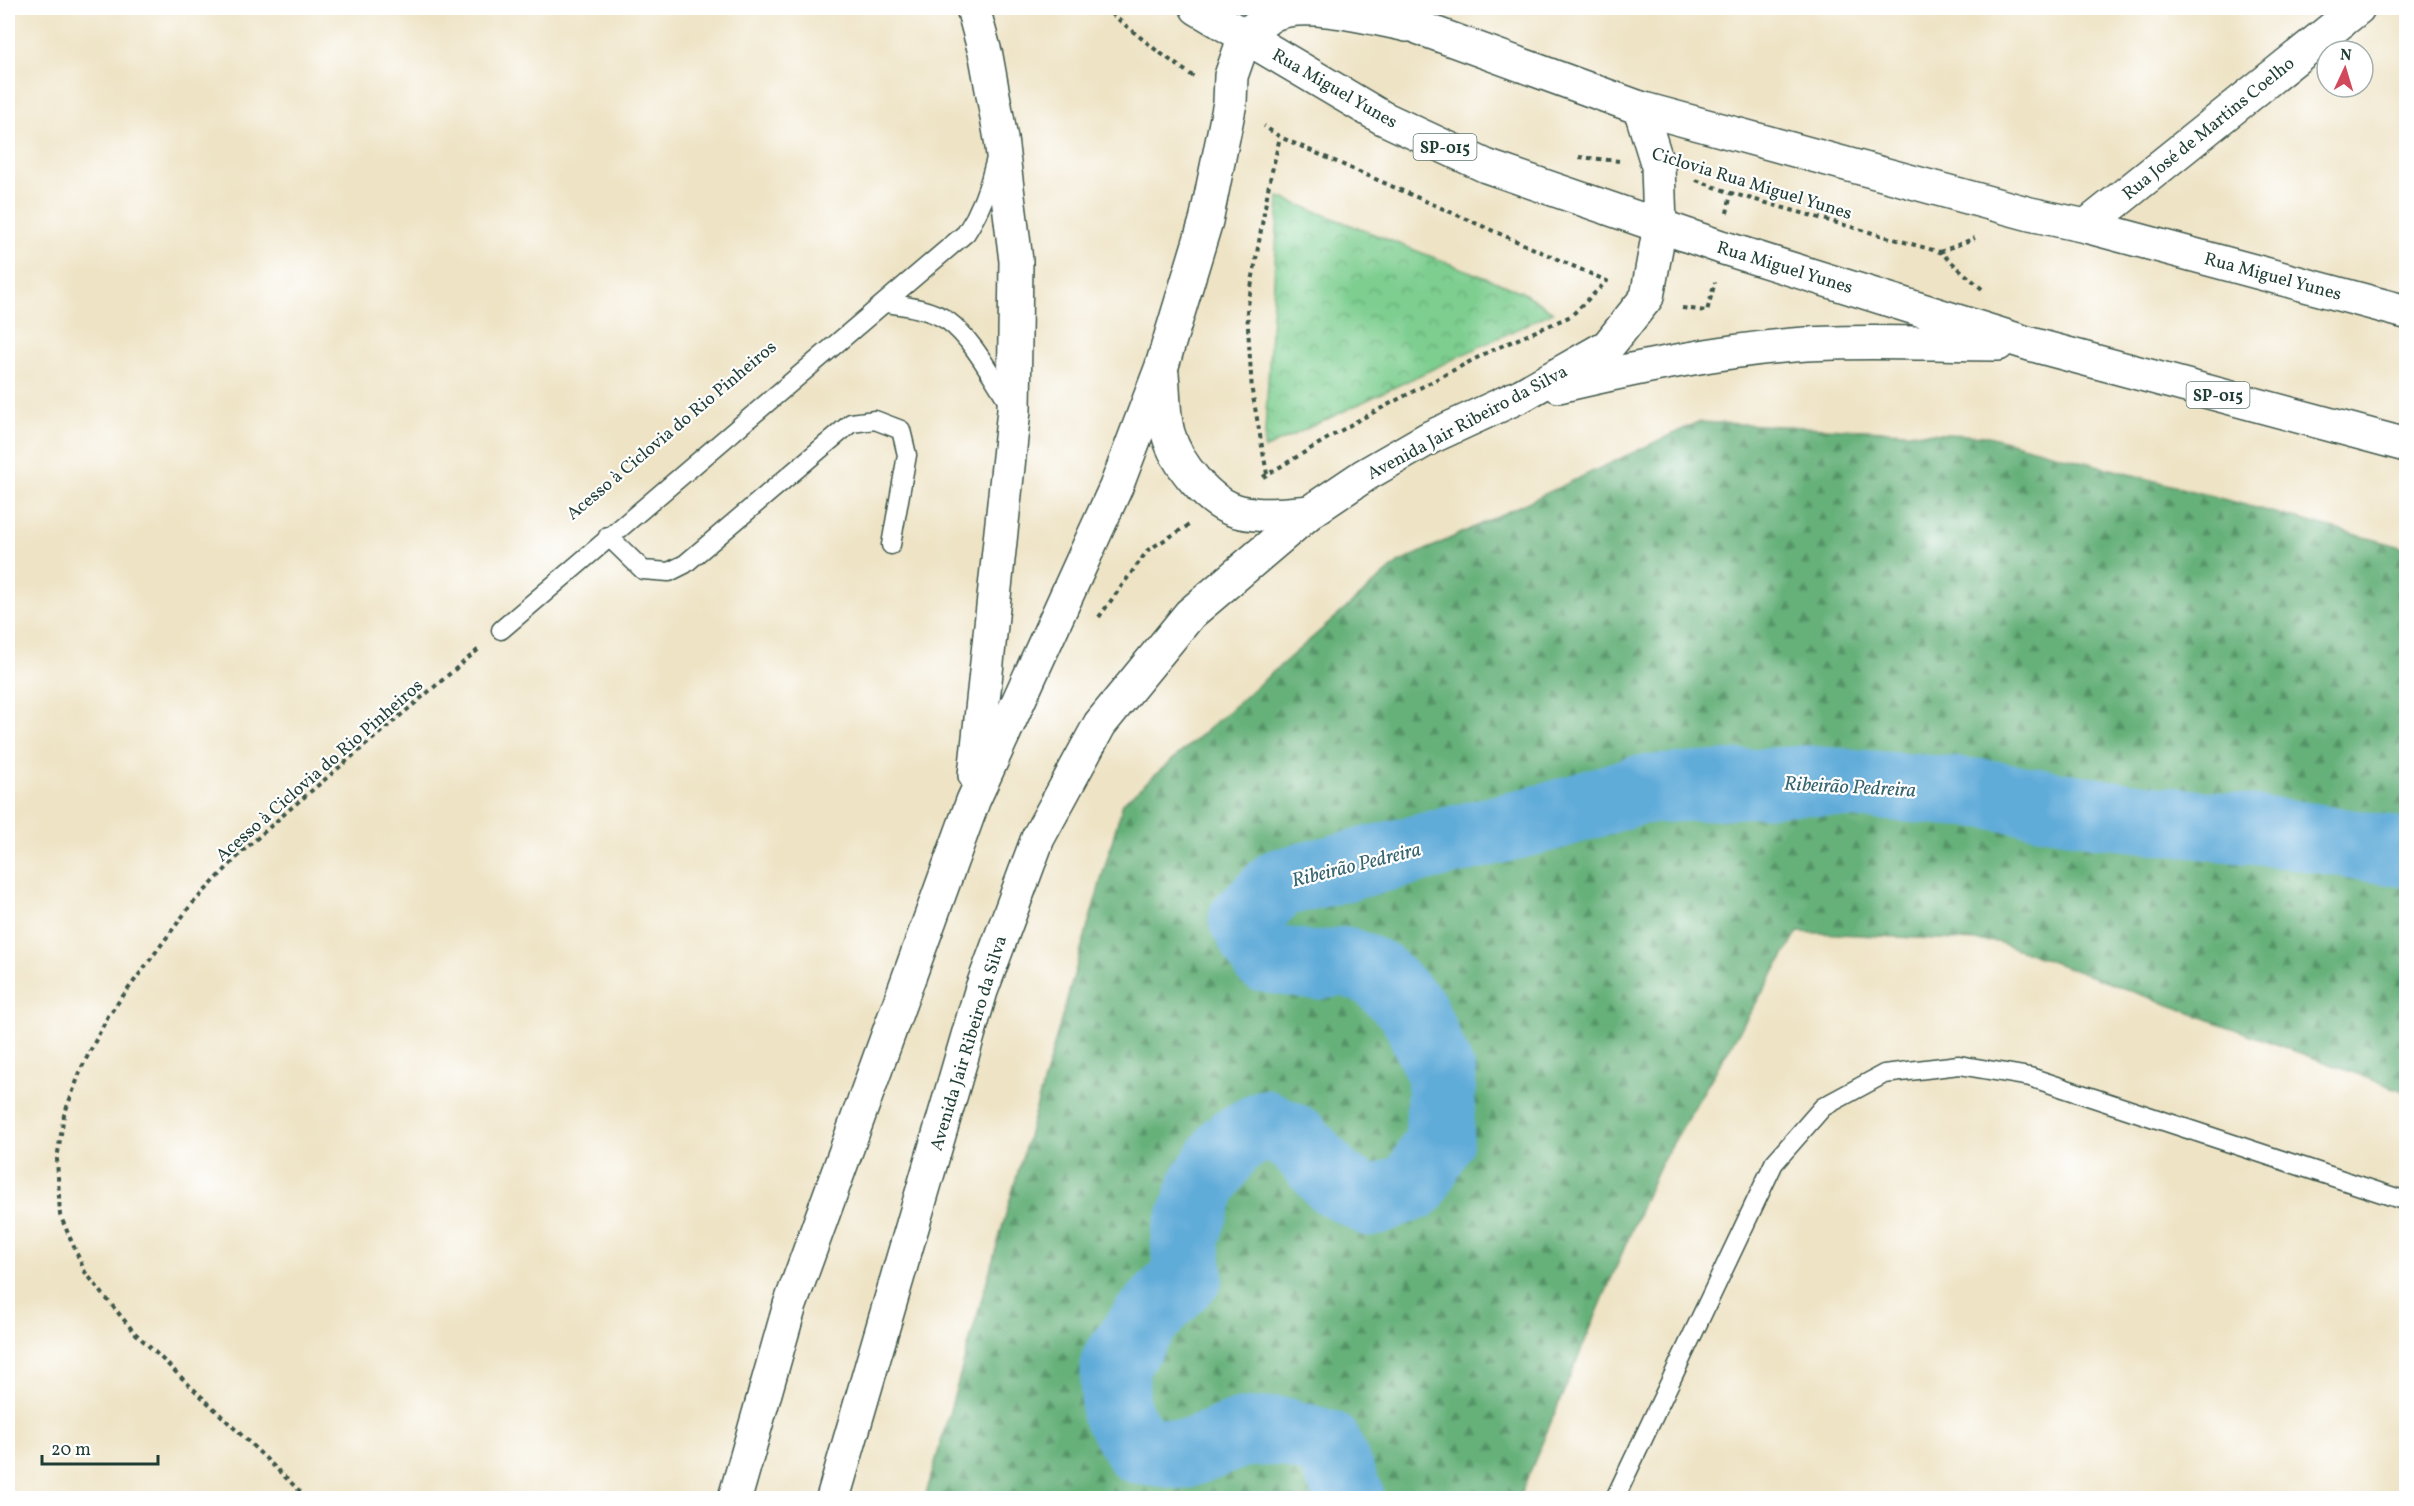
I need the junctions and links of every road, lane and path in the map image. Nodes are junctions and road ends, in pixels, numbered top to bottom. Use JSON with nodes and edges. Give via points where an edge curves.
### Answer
{"nodes":[{"id":1,"x":973,"y":8,"type":"edge"},
{"id":2,"x":1104,"y":8,"type":"edge"},
{"id":3,"x":1197,"y":8,"type":"edge"},
{"id":4,"x":1385,"y":8,"type":"edge"},
{"id":5,"x":2358,"y":8,"type":"edge"},
{"id":6,"x":1420,"y":28,"type":"junction"},
{"id":7,"x":1245,"y":36,"type":"junction"},
{"id":8,"x":1195,"y":78,"type":"dead end"},
{"id":9,"x":1640,"y":108,"type":"junction"},
{"id":10,"x":1280,"y":137,"type":"joint"},
{"id":11,"x":1001,"y":139,"type":"junction"},
{"id":12,"x":1572,"y":156,"type":"dead end"},
{"id":13,"x":1658,"y":166,"type":"junction"},
{"id":14,"x":1660,"y":226,"type":"junction"},
{"id":15,"x":2086,"y":226,"type":"junction"},
{"id":16,"x":1940,"y":252,"type":"dead end"},
{"id":17,"x":1713,"y":293,"type":"dead end"},
{"id":18,"x":886,"y":303,"type":"junction"},
{"id":19,"x":1680,"y":308,"type":"dead end"},
{"id":20,"x":2406,"y":312,"type":"edge"},
{"id":21,"x":2030,"y":344,"type":"junction"},
{"id":22,"x":1161,"y":369,"type":"junction"},
{"id":23,"x":1522,"y":395,"type":"junction"},
{"id":24,"x":1014,"y":410,"type":"junction"},
{"id":25,"x":2406,"y":445,"type":"edge"},
{"id":26,"x":1310,"y":512,"type":"junction"},
{"id":27,"x":1185,"y":527,"type":"dead end"},
{"id":28,"x":608,"y":536,"type":"junction"},
{"id":29,"x":891,"y":544,"type":"dead end"},
{"id":30,"x":1096,"y":621,"type":"dead end"},
{"id":31,"x":501,"y":630,"type":"dead end"},
{"id":32,"x":487,"y":642,"type":"dead end"},
{"id":33,"x":973,"y":801,"type":"junction"},
{"id":34,"x":2406,"y":1201,"type":"edge"},
{"id":35,"x":307,"y":1498,"type":"edge"},
{"id":36,"x":735,"y":1498,"type":"edge"},
{"id":37,"x":832,"y":1498,"type":"edge"},
{"id":38,"x":1615,"y":1498,"type":"edge"}],
"edges":[{"from":1,"to":11,"type":"main road"},
{"from":2,"to":8,"type":"path"},
{"from":3,"to":7,"type":"main road","name":"Rua Miguel Yunes","number":"SP-015"},
{"from":4,"to":6,"type":"main road","name":"Rua Miguel Yunes"},
{"from":5,"to":15,"type":"main road","name":"Rua José de Martins Coelho"},
{"from":6,"to":7,"type":"main road","via":[[1337,10],[1301,9],[1275,13]]},
{"from":6,"to":9,"type":"main road","name":"Rua Miguel Yunes"},
{"from":7,"to":14,"type":"main road","name":"Rua Miguel Yunes","number":"SP-015","via":[[1383,118],[1486,166]]},
{"from":7,"to":22,"type":"main road","via":[[1231,76],[1230,103],[1206,221]]},
{"from":9,"to":13,"type":"main road","name":"Avenida Jair Ribeiro da Silva"},
{"from":9,"to":15,"type":"main road","name":"Rua Miguel Yunes"},
{"from":10,"to":10,"type":"path","via":[[1466,219],[1607,281],[1571,316],[1488,352],[1267,474],[1252,391],[1247,311]]},
{"from":11,"to":18,"type":"lane","via":[[989,190],[966,233]]},
{"from":11,"to":24,"type":"main road","via":[[1016,261]]},
{"from":12,"to":13,"type":"path","name":"Ciclovia Rua Miguel Yunes"},
{"from":13,"to":14,"type":"main road","name":"Avenida Jair Ribeiro da Silva"},
{"from":13,"to":16,"type":"path","name":"Ciclovia Rua Miguel Yunes","via":[[1731,193]]},
{"from":14,"to":21,"type":"main road","name":"Rua Miguel Yunes","number":"SP-015"},
{"from":14,"to":23,"type":"main road","name":"Avenida Jair Ribeiro da Silva","via":[[1647,297],[1608,346]]},
{"from":15,"to":20,"type":"main road","name":"Rua Miguel Yunes"},
{"from":17,"to":19,"type":"path","via":[[1707,311]]},
{"from":18,"to":24,"type":"lane","via":[[918,308],[948,321],[970,344]]},
{"from":18,"to":28,"type":"lane"},
{"from":21,"to":23,"type":"main road","via":[[1807,344],[1648,365]]},
{"from":21,"to":25,"type":"main road","name":"Rua Miguel Yunes","number":"SP-015"},
{"from":22,"to":26,"type":"main road","via":[[1168,434],[1186,470],[1204,490],[1222,505],[1240,512]]},
{"from":22,"to":33,"type":"main road","via":[[1116,488]]},
{"from":23,"to":26,"type":"main road","name":"Avenida Jair Ribeiro da Silva","via":[[1431,437]]},
{"from":24,"to":33,"type":"main road"},
{"from":26,"to":37,"type":"main road","name":"Avenida Jair Ribeiro da Silva","via":[[1190,615],[1100,724],[1038,838],[981,991]]},
{"from":27,"to":30,"type":"path","via":[[1148,550]]},
{"from":28,"to":29,"type":"lane","via":[[643,570],[669,572],[685,564],[851,423],[875,420],[901,430],[907,455]]},
{"from":28,"to":31,"type":"lane"},
{"from":32,"to":35,"type":"path","name":"Acesso à Ciclovia do Rio Pinheiros","via":[[290,809],[191,905],[108,1016],[82,1067],[64,1115],[57,1159],[60,1215],[85,1272],[133,1331]]},
{"from":33,"to":36,"type":"main road","via":[[790,1305]]},
{"from":34,"to":38,"type":"lane","via":[[2030,1077],[1959,1065],[1884,1074],[1823,1107],[1774,1163]]}]}
